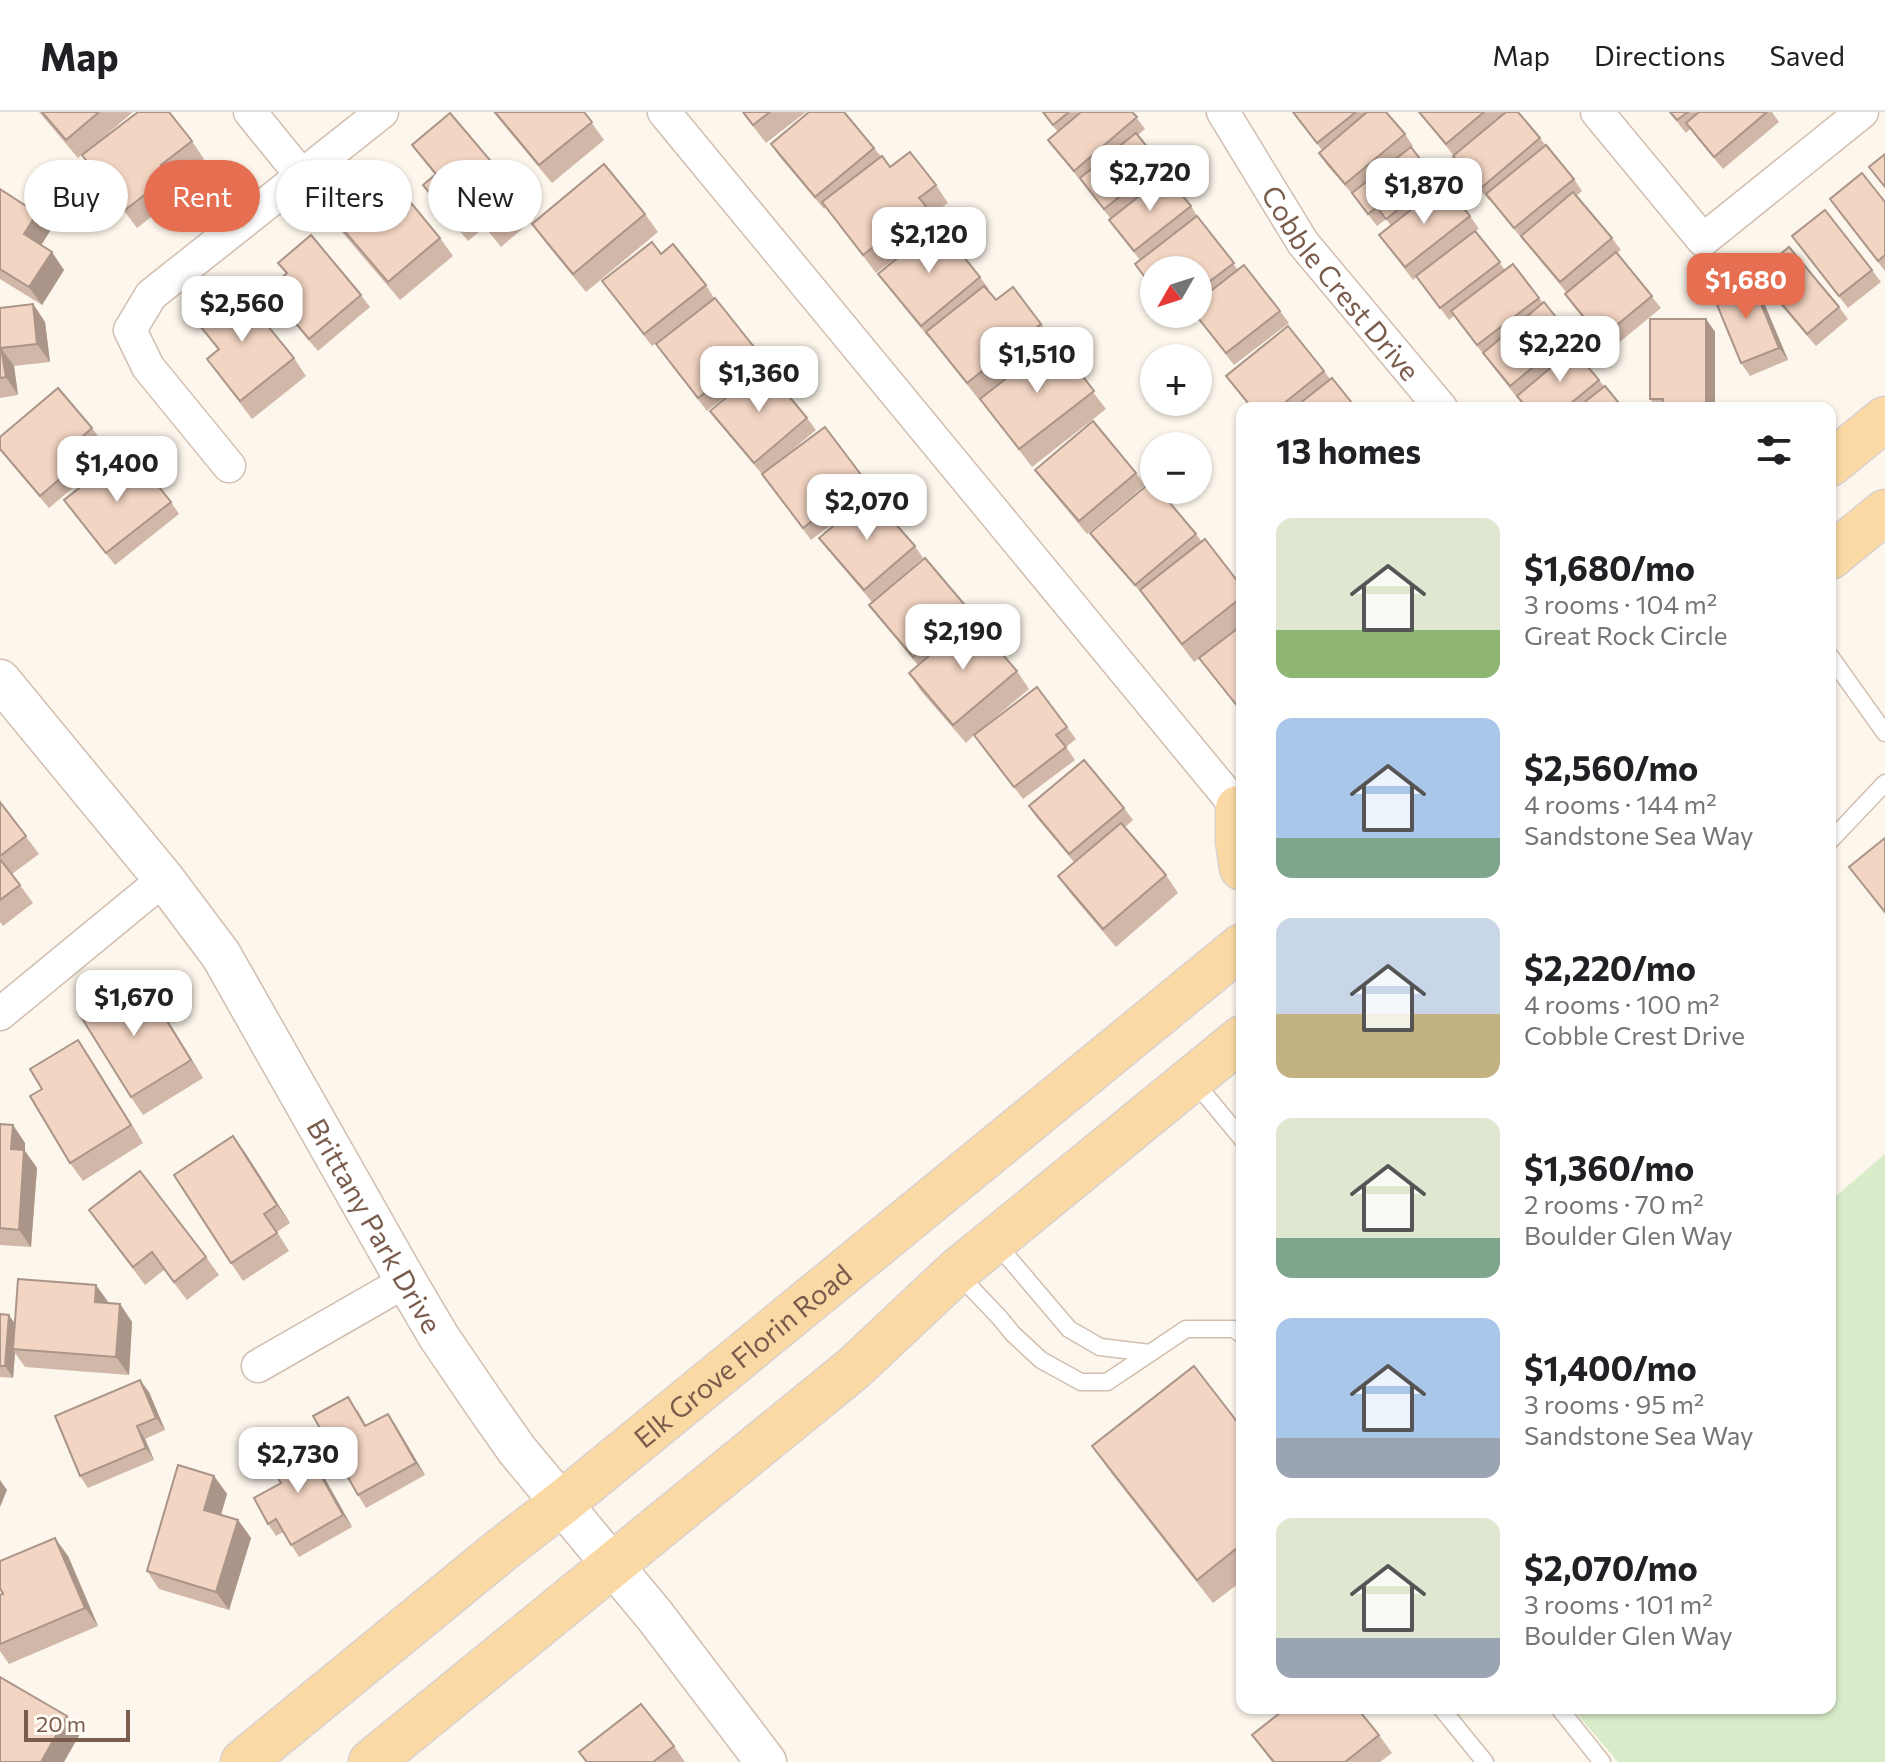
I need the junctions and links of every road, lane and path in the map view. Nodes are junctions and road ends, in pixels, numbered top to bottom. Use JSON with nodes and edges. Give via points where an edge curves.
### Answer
{"nodes":[{"id":1,"x":250,"y":112,"type":"edge"},
{"id":2,"x":382,"y":112,"type":"edge"},
{"id":3,"x":664,"y":112,"type":"edge"},
{"id":4,"x":1223,"y":112,"type":"edge"},
{"id":5,"x":1597,"y":112,"type":"edge"},
{"id":6,"x":1862,"y":112,"type":"edge"},
{"id":7,"x":289,"y":160,"type":"edge"},
{"id":8,"x":322,"y":160,"type":"edge"},
{"id":9,"x":276,"y":196,"type":"edge"},
{"id":10,"x":1436,"y":402,"type":"edge"},
{"id":11,"x":1885,"y":419,"type":"edge"},
{"id":12,"x":1836,"y":459,"type":"edge"},
{"id":13,"x":229,"y":466,"type":"dead end"},
{"id":14,"x":1885,"y":512,"type":"edge"},
{"id":15,"x":1836,"y":552,"type":"edge"},
{"id":16,"x":1836,"y":664,"type":"edge"},
{"id":17,"x":0,"y":680,"type":"edge"},
{"id":18,"x":1885,"y":733,"type":"edge"},
{"id":19,"x":1885,"y":783,"type":"edge"},
{"id":20,"x":1236,"y":806,"type":"edge"},
{"id":21,"x":1836,"y":835,"type":"edge"},
{"id":22,"x":164,"y":879,"type":"junction"},
{"id":23,"x":1236,"y":935,"type":"edge"},
{"id":24,"x":1227,"y":958,"type":"edge"},
{"id":25,"x":0,"y":1014,"type":"edge"},
{"id":26,"x":1236,"y":1043,"type":"edge"},
{"id":27,"x":1192,"y":1078,"type":"junction"},
{"id":28,"x":1236,"y":1132,"type":"edge"},
{"id":29,"x":994,"y":1241,"type":"junction"},
{"id":30,"x":956,"y":1272,"type":"junction"},
{"id":31,"x":406,"y":1281,"type":"junction"},
{"id":32,"x":1236,"y":1330,"type":"edge"},
{"id":33,"x":1150,"y":1353,"type":"junction"},
{"id":34,"x":258,"y":1366,"type":"dead end"},
{"id":35,"x":562,"y":1503,"type":"junction"},
{"id":36,"x":613,"y":1565,"type":"junction"},
{"id":37,"x":1446,"y":1714,"type":"edge"},
{"id":38,"x":1564,"y":1714,"type":"edge"},
{"id":39,"x":243,"y":1762,"type":"edge"},
{"id":40,"x":371,"y":1762,"type":"edge"},
{"id":41,"x":766,"y":1762,"type":"edge"},
{"id":42,"x":1485,"y":1762,"type":"edge"},
{"id":43,"x":1602,"y":1762,"type":"edge"}],
"edges":[{"from":1,"to":7,"type":"street"},
{"from":2,"to":8,"type":"street"},
{"from":3,"to":20,"type":"street"},
{"from":4,"to":10,"type":"street","name":"Cobble Crest Drive","via":[[1303,243]]},
{"from":5,"to":6,"type":"street","via":[[1703,240]]},
{"from":9,"to":13,"type":"street","via":[[151,295],[130,330],[148,367]]},
{"from":11,"to":12,"type":"main road"},
{"from":14,"to":15,"type":"main road"},
{"from":16,"to":18,"type":"lane"},
{"from":17,"to":22,"type":"street","name":"Brittany Park Drive"},
{"from":19,"to":21,"type":"lane"},
{"from":22,"to":25,"type":"street"},
{"from":22,"to":31,"type":"street","name":"Brittany Park Drive","via":[[221,955]]},
{"from":23,"to":24,"type":"main road"},
{"from":24,"to":35,"type":"main road","name":"Elk Grove Florin Road"},
{"from":26,"to":27,"type":"main road"},
{"from":27,"to":28,"type":"lane"},
{"from":27,"to":29,"type":"main road"},
{"from":29,"to":30,"type":"main road"},
{"from":29,"to":33,"type":"lane","via":[[1069,1329],[1100,1347]]},
{"from":30,"to":33,"type":"lane","via":[[1041,1360],[1081,1382],[1107,1382]]},
{"from":30,"to":36,"type":"main road","via":[[854,1368]]},
{"from":31,"to":34,"type":"street"},
{"from":31,"to":35,"type":"street","name":"Brittany Park Drive","via":[[486,1406]]},
{"from":32,"to":33,"type":"lane","via":[[1186,1329]]},
{"from":35,"to":36,"type":"street","name":"Brittany Park Drive"},
{"from":35,"to":39,"type":"main road","name":"Elk Grove Florin Road"},
{"from":36,"to":40,"type":"main road"},
{"from":36,"to":41,"type":"street","name":"Brittany Park Drive"},
{"from":37,"to":42,"type":"lane"},
{"from":38,"to":43,"type":"lane"}]}
